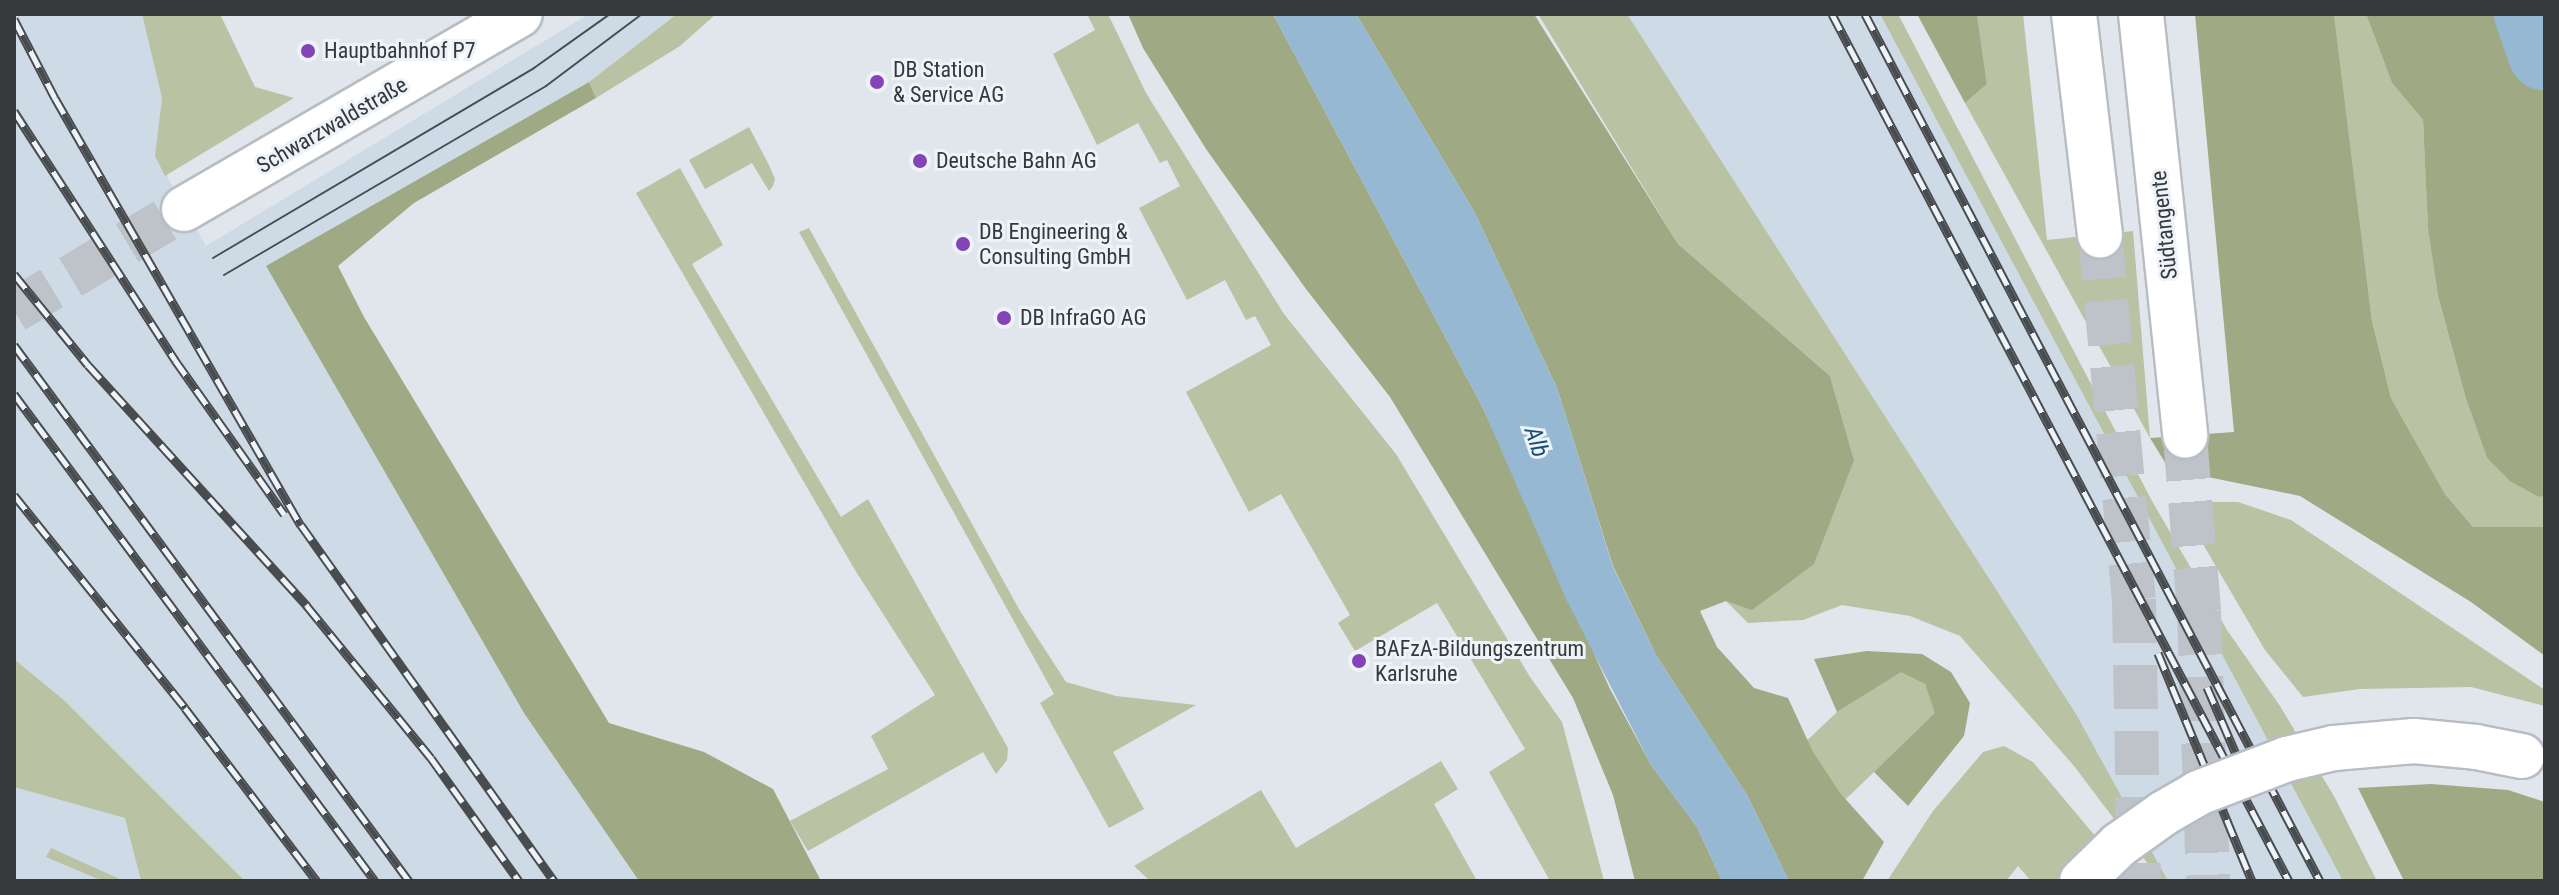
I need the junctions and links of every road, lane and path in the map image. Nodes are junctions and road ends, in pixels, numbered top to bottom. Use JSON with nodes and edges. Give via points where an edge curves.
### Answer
{"nodes":[{"id":1,"x":520,"y":14,"type":"edge"},
{"id":2,"x":2074,"y":14,"type":"edge"},
{"id":3,"x":2141,"y":14,"type":"edge"},
{"id":4,"x":184,"y":209,"type":"tunnel mouth"},
{"id":5,"x":2100,"y":235,"type":"tunnel mouth"},
{"id":6,"x":2185,"y":436,"type":"tunnel mouth"},
{"id":7,"x":2522,"y":756,"type":"dead end"},
{"id":8,"x":2082,"y":881,"type":"edge"}],
"edges":[{"from":1,"to":4,"type":"main road","name":"Schwarzwaldstraße"},
{"from":2,"to":5,"type":"main road"},
{"from":3,"to":6,"type":"main road","name":"Südtangente"},
{"from":7,"to":8,"type":"main road","bridge":true,"via":[[2414,741],[2334,748],[2287,759],[2211,787],[2164,813],[2119,845]]}]}
